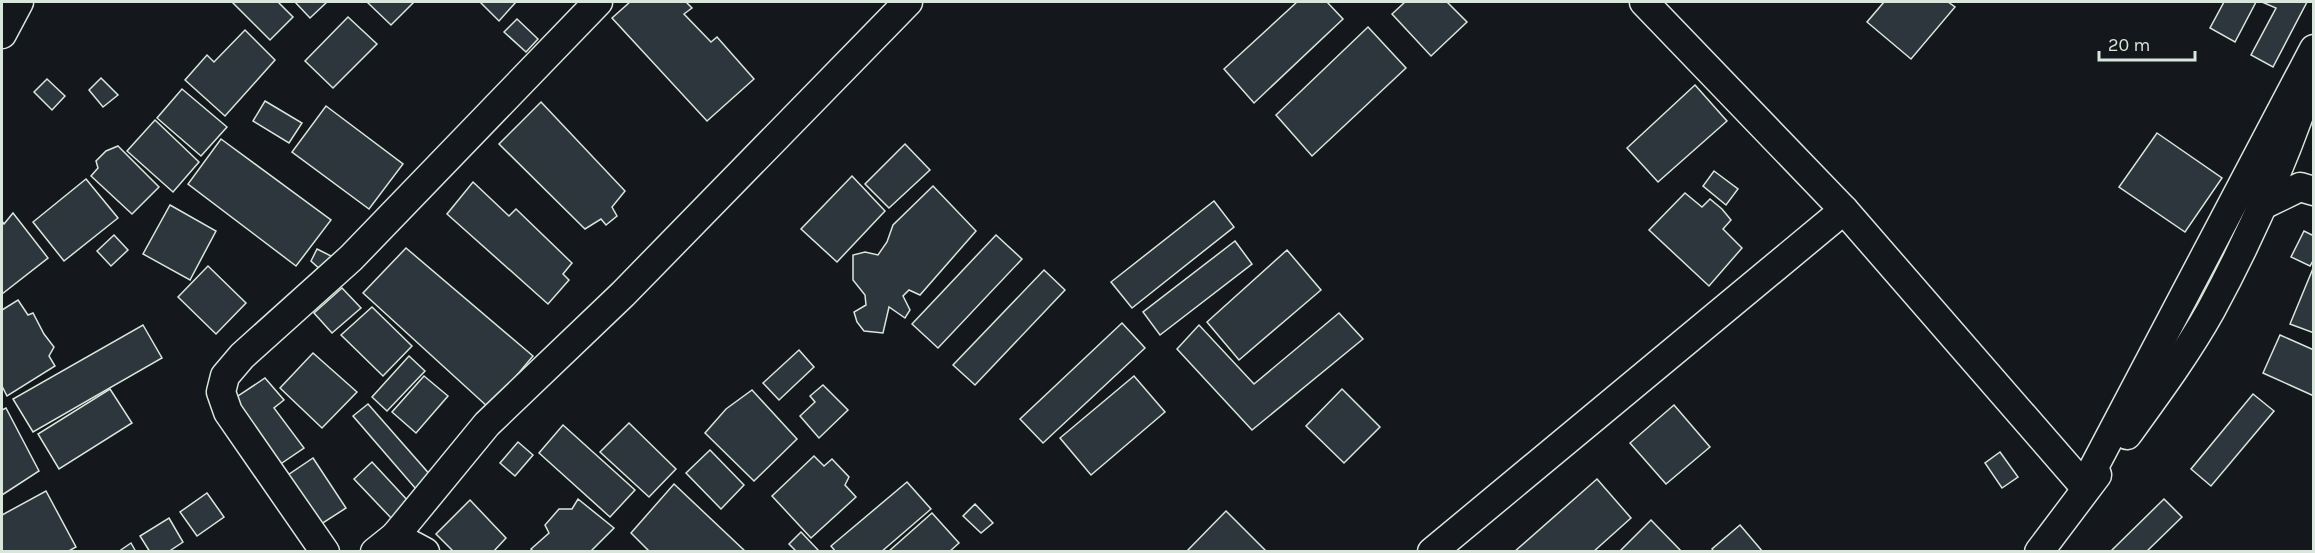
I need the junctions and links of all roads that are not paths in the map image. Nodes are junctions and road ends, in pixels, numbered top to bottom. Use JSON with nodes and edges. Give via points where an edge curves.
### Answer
{"nodes":[{"id":1,"x":19,"y":2,"type":"edge"},
{"id":2,"x":598,"y":2,"type":"edge"},
{"id":3,"x":908,"y":2,"type":"edge"},
{"id":4,"x":1644,"y":2,"type":"edge"},
{"id":5,"x":2,"y":34,"type":"edge"},
{"id":6,"x":2313,"y":49,"type":"edge"},
{"id":7,"x":2313,"y":75,"type":"edge"},
{"id":8,"x":2313,"y":191,"type":"edge"},
{"id":9,"x":2263,"y":205,"type":"junction"},
{"id":10,"x":1844,"y":210,"type":"junction"},
{"id":11,"x":385,"y":544,"type":"edge"},
{"id":12,"x":325,"y":552,"type":"edge"},
{"id":13,"x":425,"y":552,"type":"edge"},
{"id":14,"x":1432,"y":552,"type":"edge"},
{"id":15,"x":2038,"y":552,"type":"edge"}],
"edges":[{"from":1,"to":5,"type":"street"},
{"from":2,"to":12,"type":"street","via":[[351,258],[225,376],[221,392],[228,412]]},
{"from":3,"to":11,"type":"street","via":[[623,294],[487,424]]},
{"from":4,"to":10,"type":"street"},
{"from":6,"to":10,"type":"street","via":[[2084,486]]},
{"from":7,"to":9,"type":"street"},
{"from":8,"to":9,"type":"street","via":[[2300,187]]},
{"from":9,"to":15,"type":"street","via":[[2204,321],[2152,400]]},
{"from":10,"to":14,"type":"street"},
{"from":11,"to":13,"type":"street"}]}
